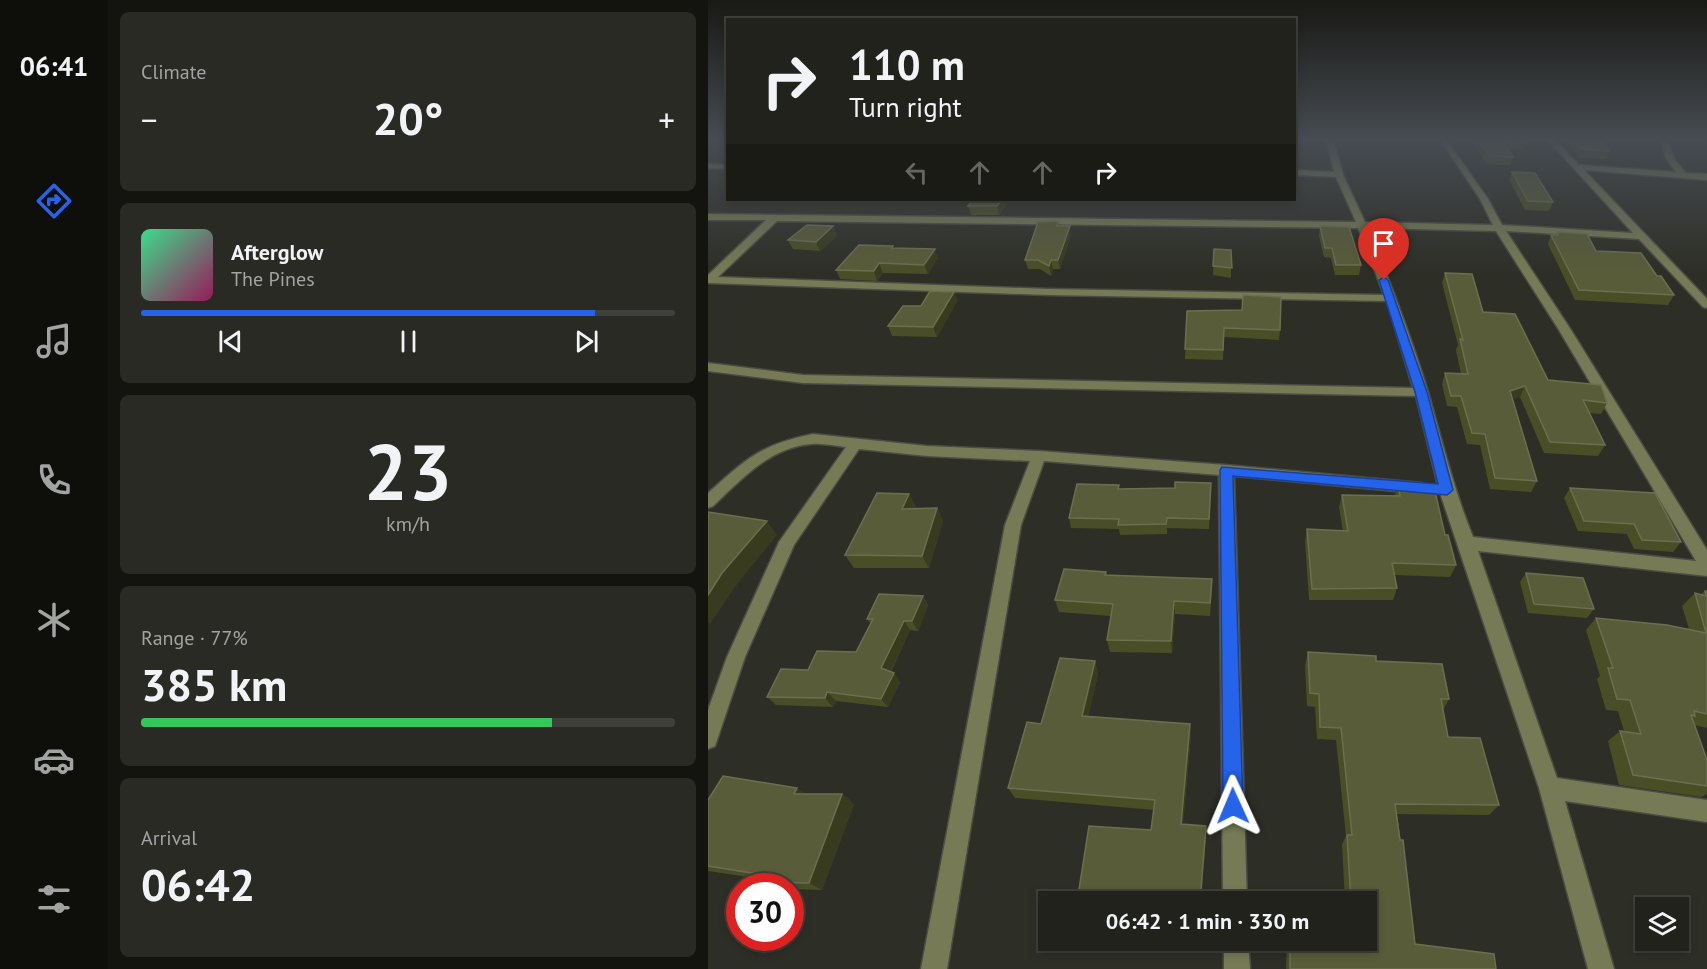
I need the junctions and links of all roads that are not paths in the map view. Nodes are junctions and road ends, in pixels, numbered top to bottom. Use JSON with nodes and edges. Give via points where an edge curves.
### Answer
{"nodes":[{"id":1,"x":1343,"y":183,"type":"edge"},
{"id":2,"x":1473,"y":183,"type":"edge"},
{"id":3,"x":1590,"y":183,"type":"edge"},
{"id":4,"x":708,"y":217,"type":"edge"},
{"id":5,"x":774,"y":217,"type":"junction"},
{"id":6,"x":1362,"y":225,"type":"junction"},
{"id":7,"x":1499,"y":228,"type":"junction"},
{"id":8,"x":1643,"y":236,"type":"junction"},
{"id":9,"x":708,"y":280,"type":"edge"},
{"id":10,"x":1391,"y":298,"type":"junction"},
{"id":11,"x":1706,"y":303,"type":"edge"},
{"id":12,"x":708,"y":367,"type":"edge"},
{"id":13,"x":1421,"y":392,"type":"junction"},
{"id":14,"x":856,"y":443,"type":"junction"},
{"id":15,"x":1039,"y":456,"type":"junction"},
{"id":16,"x":1226,"y":470,"type":"junction"},
{"id":17,"x":724,"y":485,"type":"junction"},
{"id":18,"x":708,"y":486,"type":"edge"},
{"id":19,"x":1447,"y":490,"type":"junction"},
{"id":20,"x":708,"y":502,"type":"edge"},
{"id":21,"x":1467,"y":543,"type":"junction"},
{"id":22,"x":1707,"y":564,"type":"edge"},
{"id":23,"x":1707,"y":569,"type":"edge"},
{"id":24,"x":708,"y":739,"type":"edge"},
{"id":25,"x":1550,"y":788,"type":"junction"},
{"id":26,"x":1707,"y":811,"type":"edge"},
{"id":27,"x":1235,"y":891,"type":"edge"},
{"id":28,"x":1236,"y":951,"type":"edge"},
{"id":29,"x":934,"y":969,"type":"edge"},
{"id":30,"x":1237,"y":969,"type":"edge"},
{"id":31,"x":1601,"y":969,"type":"edge"}],
"edges":[{"from":1,"to":6,"type":"street"},
{"from":2,"to":7,"type":"street"},
{"from":3,"to":8,"type":"street"},
{"from":4,"to":5,"type":"street"},
{"from":5,"to":6,"type":"street"},
{"from":5,"to":9,"type":"street"},
{"from":6,"to":7,"type":"street"},
{"from":6,"to":10,"type":"street"},
{"from":7,"to":8,"type":"street"},
{"from":7,"to":22,"type":"street"},
{"from":8,"to":11,"type":"street"},
{"from":9,"to":10,"type":"street","via":[[1048,292]]},
{"from":10,"to":13,"type":"street"},
{"from":12,"to":13,"type":"street","via":[[803,380]]},
{"from":13,"to":19,"type":"street"},
{"from":14,"to":15,"type":"street"},
{"from":14,"to":17,"type":"street","via":[[813,439],[784,445],[754,460]]},
{"from":14,"to":24,"type":"street","via":[[787,542],[736,657]]},
{"from":15,"to":16,"type":"street"},
{"from":15,"to":29,"type":"street","via":[[1013,525]]},
{"from":16,"to":19,"type":"street"},
{"from":16,"to":27,"type":"street"},
{"from":17,"to":18,"type":"street"},
{"from":17,"to":20,"type":"street"},
{"from":19,"to":21,"type":"street"},
{"from":21,"to":23,"type":"street"},
{"from":21,"to":25,"type":"street"},
{"from":25,"to":26,"type":"street"},
{"from":25,"to":31,"type":"street"},
{"from":28,"to":30,"type":"street"}]}
